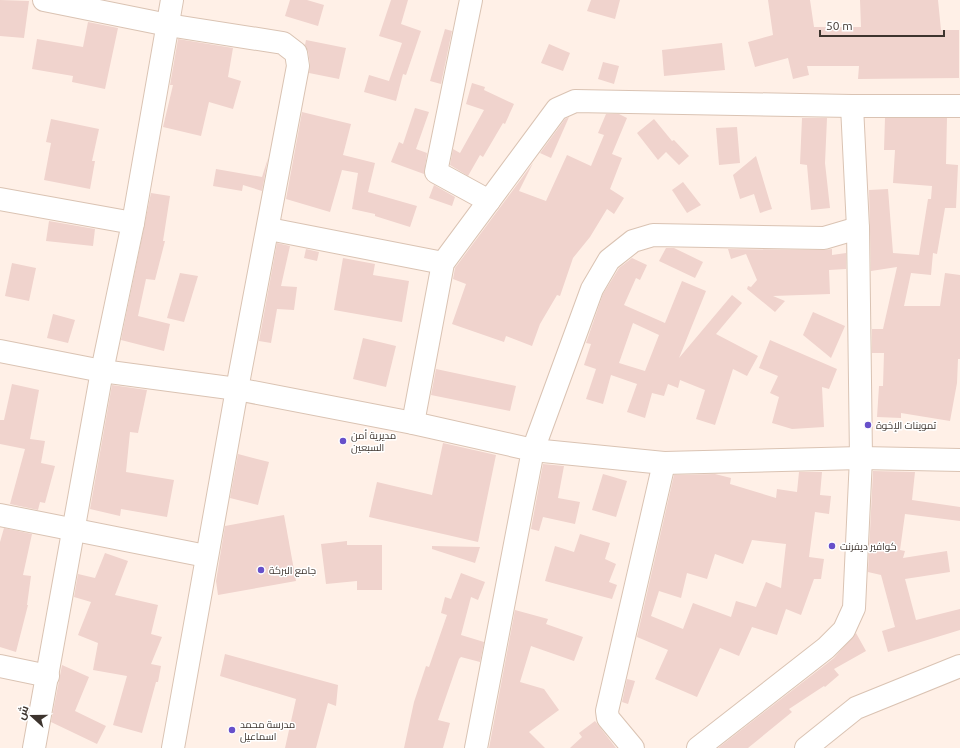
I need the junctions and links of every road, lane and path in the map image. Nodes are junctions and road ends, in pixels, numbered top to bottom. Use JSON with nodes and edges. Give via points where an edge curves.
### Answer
{"nodes":[{"id":1,"x":44,"y":0,"type":"edge"},
{"id":2,"x":172,"y":0,"type":"edge"},
{"id":3,"x":471,"y":0,"type":"edge"},
{"id":4,"x":168,"y":25,"type":"junction"},
{"id":5,"x":852,"y":106,"type":"junction"},
{"id":6,"x":960,"y":106,"type":"edge"},
{"id":7,"x":0,"y":199,"type":"edge"},
{"id":8,"x":489,"y":201,"type":"junction"},
{"id":9,"x":133,"y":223,"type":"junction"},
{"id":10,"x":858,"y":228,"type":"junction"},
{"id":11,"x":269,"y":229,"type":"junction"},
{"id":12,"x":443,"y":263,"type":"junction"},
{"id":13,"x":0,"y":352,"type":"edge"},
{"id":14,"x":102,"y":371,"type":"junction"},
{"id":15,"x":237,"y":389,"type":"junction"},
{"id":16,"x":414,"y":423,"type":"junction"},
{"id":17,"x":533,"y":450,"type":"junction"},
{"id":18,"x":861,"y":458,"type":"junction"},
{"id":19,"x":960,"y":460,"type":"edge"},
{"id":20,"x":664,"y":463,"type":"junction"},
{"id":21,"x":0,"y":515,"type":"edge"},
{"id":22,"x":74,"y":529,"type":"junction"},
{"id":23,"x":206,"y":556,"type":"junction"},
{"id":24,"x":0,"y":666,"type":"edge"},
{"id":25,"x":960,"y":666,"type":"edge"},
{"id":26,"x":48,"y":676,"type":"junction"},
{"id":27,"x":34,"y":748,"type":"edge"},
{"id":28,"x":173,"y":748,"type":"edge"},
{"id":29,"x":476,"y":748,"type":"edge"},
{"id":30,"x":632,"y":748,"type":"edge"},
{"id":31,"x":698,"y":748,"type":"edge"},
{"id":32,"x":806,"y":748,"type":"edge"}],
"edges":[{"from":1,"to":4,"type":"street"},
{"from":2,"to":4,"type":"street"},
{"from":3,"to":8,"type":"street","via":[[436,172]]},
{"from":4,"to":9,"type":"street"},
{"from":4,"to":11,"type":"street","via":[[283,43],[296,53],[298,66]]},
{"from":5,"to":6,"type":"street"},
{"from":5,"to":8,"type":"street","via":[[575,101],[557,109]]},
{"from":5,"to":10,"type":"street"},
{"from":7,"to":9,"type":"street"},
{"from":8,"to":12,"type":"street"},
{"from":9,"to":14,"type":"street"},
{"from":10,"to":17,"type":"street","via":[[824,238],[653,236],[633,240],[609,260],[592,289]]},
{"from":10,"to":18,"type":"street"},
{"from":11,"to":12,"type":"street"},
{"from":11,"to":15,"type":"street"},
{"from":12,"to":16,"type":"street"},
{"from":13,"to":14,"type":"street"},
{"from":14,"to":15,"type":"street"},
{"from":14,"to":22,"type":"street"},
{"from":15,"to":16,"type":"street"},
{"from":15,"to":23,"type":"street"},
{"from":16,"to":17,"type":"street"},
{"from":17,"to":20,"type":"street"},
{"from":17,"to":29,"type":"street"},
{"from":18,"to":19,"type":"street"},
{"from":18,"to":20,"type":"street"},
{"from":18,"to":31,"type":"street","via":[[854,608],[844,630],[826,648]]},
{"from":20,"to":30,"type":"street","via":[[607,711],[608,718]]},
{"from":21,"to":22,"type":"street"},
{"from":22,"to":23,"type":"street"},
{"from":22,"to":26,"type":"street"},
{"from":23,"to":28,"type":"street"},
{"from":24,"to":26,"type":"street"},
{"from":25,"to":32,"type":"street","via":[[856,708]]},
{"from":26,"to":27,"type":"street"}]}
